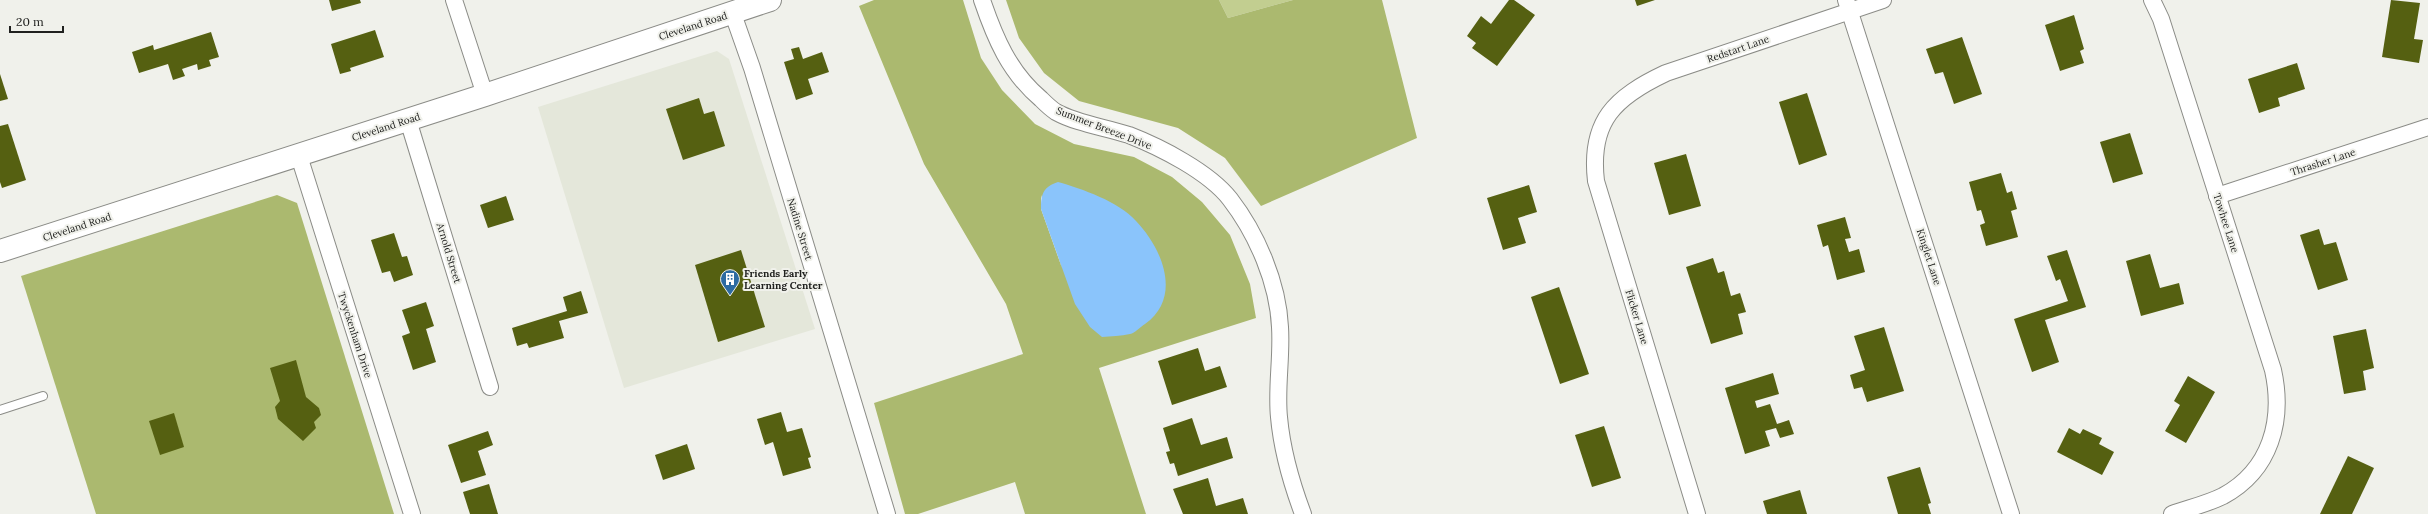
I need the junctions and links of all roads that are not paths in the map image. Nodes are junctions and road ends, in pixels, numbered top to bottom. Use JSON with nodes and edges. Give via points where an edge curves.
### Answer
{"nodes":[{"id":1,"x":454,"y":0,"type":"edge"},
{"id":2,"x":770,"y":0,"type":"edge"},
{"id":3,"x":982,"y":0,"type":"edge"},
{"id":4,"x":1883,"y":0,"type":"edge"},
{"id":5,"x":2152,"y":0,"type":"edge"},
{"id":6,"x":1848,"y":6,"type":"edge"},
{"id":7,"x":733,"y":14,"type":"junction"},
{"id":8,"x":485,"y":95,"type":"junction"},
{"id":9,"x":1605,"y":119,"type":"joint"},
{"id":10,"x":408,"y":120,"type":"junction"},
{"id":11,"x":2428,"y":127,"type":"edge"},
{"id":12,"x":299,"y":156,"type":"junction"},
{"id":13,"x":2217,"y":196,"type":"junction"},
{"id":14,"x":0,"y":251,"type":"edge"},
{"id":15,"x":490,"y":387,"type":"dead end"},
{"id":16,"x":43,"y":396,"type":"dead end"},
{"id":17,"x":0,"y":410,"type":"edge"},
{"id":18,"x":412,"y":514,"type":"edge"},
{"id":19,"x":887,"y":514,"type":"edge"},
{"id":20,"x":1303,"y":514,"type":"edge"},
{"id":21,"x":1697,"y":514,"type":"edge"},
{"id":22,"x":2011,"y":514,"type":"edge"},
{"id":23,"x":2172,"y":514,"type":"edge"}],
"edges":[{"from":1,"to":8,"type":"street"},
{"from":2,"to":7,"type":"main road","name":"Cleveland Road"},
{"from":3,"to":20,"type":"street","name":"Summer Breeze Drive","via":[[996,39],[1010,66],[1032,91],[1056,112],[1129,135],[1169,154],[1200,173],[1229,198],[1251,230],[1265,261],[1275,295],[1280,326],[1279,415],[1286,461]]},
{"from":4,"to":6,"type":"street","name":"Redstart Lane"},
{"from":5,"to":13,"type":"street","name":"Towhee Lane","via":[[2161,19]]},
{"from":6,"to":9,"type":"street","name":"Redstart Lane","via":[[1666,73],[1625,97]]},
{"from":6,"to":22,"type":"street","name":"Kinglet Lane"},
{"from":7,"to":8,"type":"main road","name":"Cleveland Road"},
{"from":7,"to":19,"type":"street","name":"Nadine Street","via":[[752,68]]},
{"from":8,"to":10,"type":"main road","name":"Cleveland Road"},
{"from":9,"to":21,"type":"street","name":"Flicker Lane","via":[[1597,135],[1594,151],[1596,181]]},
{"from":10,"to":12,"type":"main road","name":"Cleveland Road"},
{"from":10,"to":15,"type":"street","name":"Arnold Street"},
{"from":11,"to":13,"type":"street","name":"Thrasher Lane"},
{"from":12,"to":14,"type":"main road","name":"Cleveland Road"},
{"from":12,"to":18,"type":"street","name":"Twyckenham Drive"},
{"from":13,"to":23,"type":"street","name":"Towhee Lane","via":[[2277,388],[2278,407],[2268,450],[2243,483],[2224,495]]},
{"from":16,"to":17,"type":"lane"}]}
